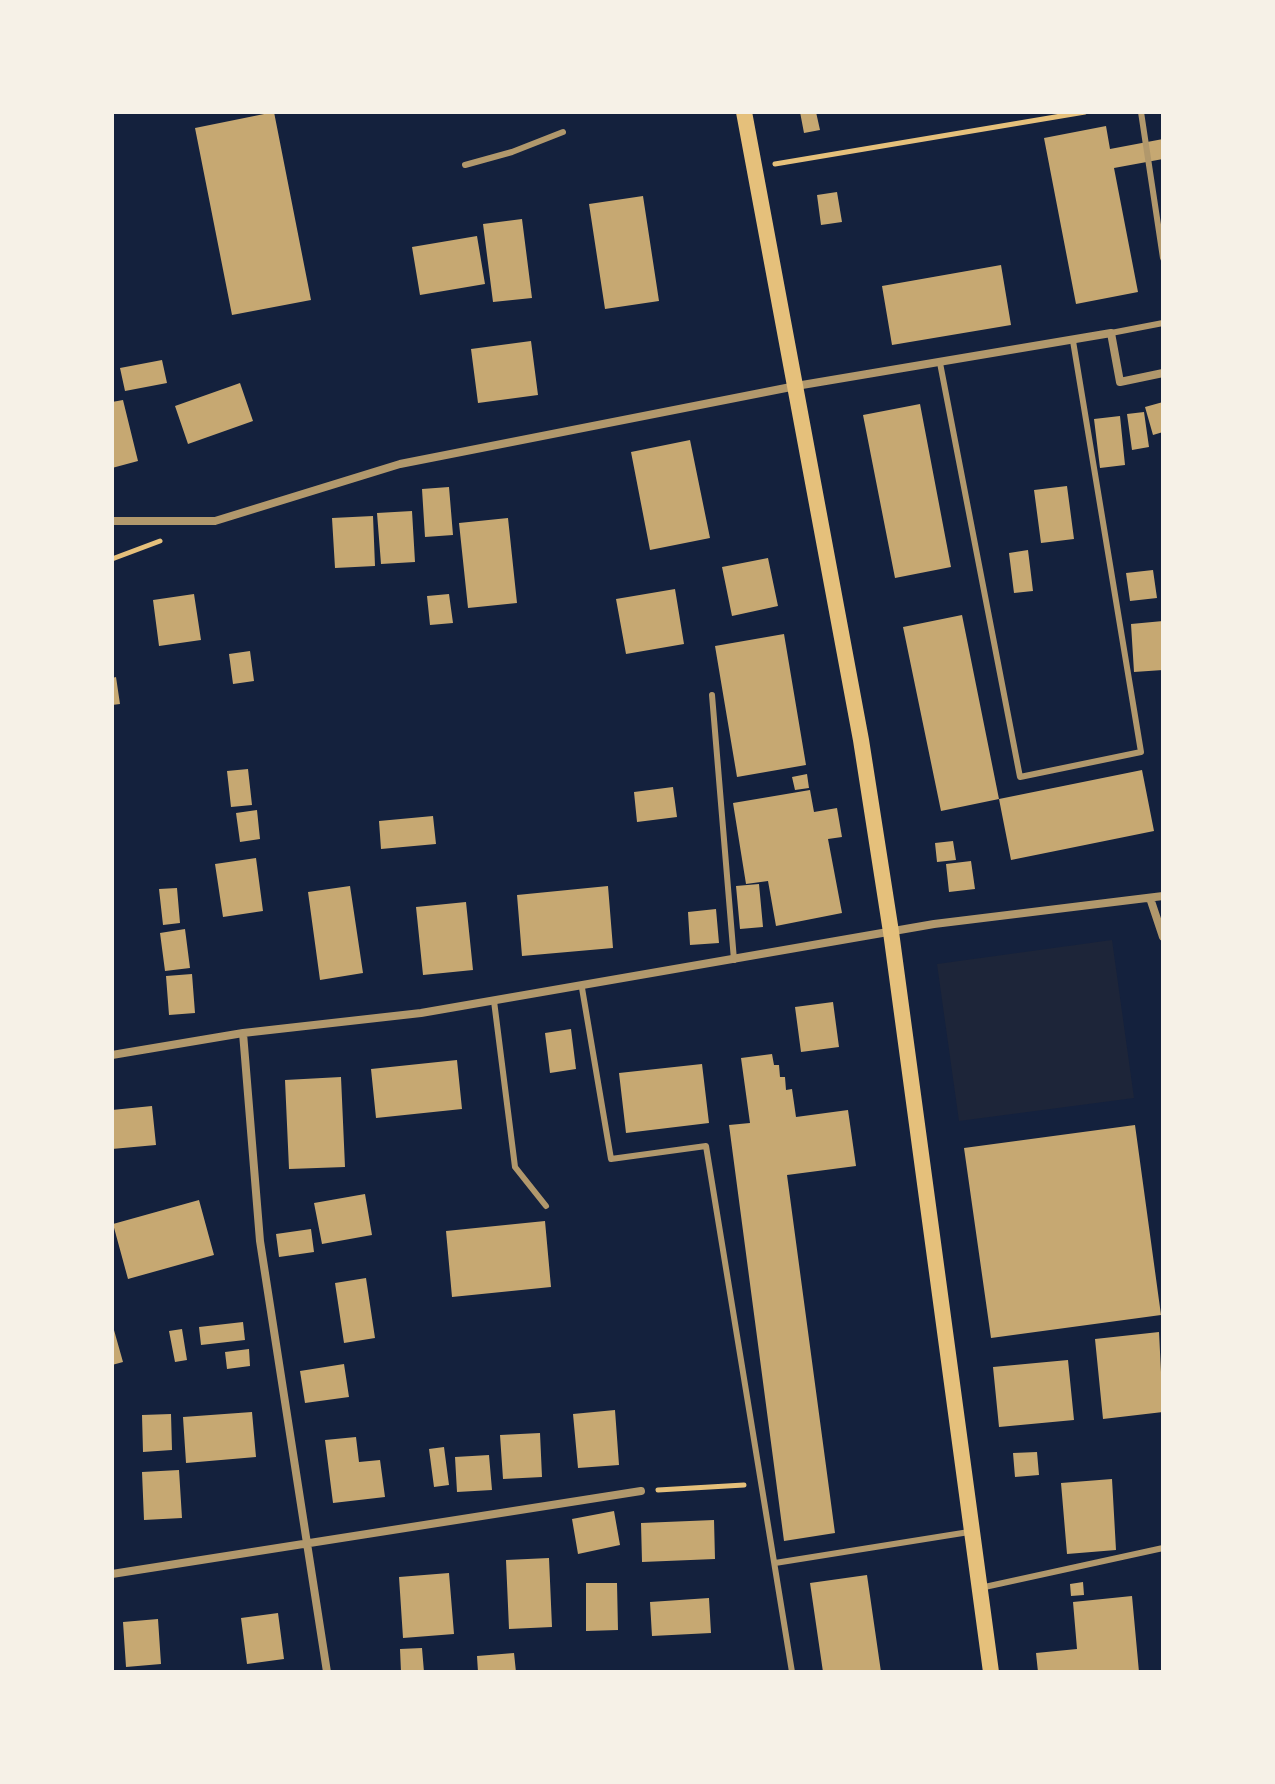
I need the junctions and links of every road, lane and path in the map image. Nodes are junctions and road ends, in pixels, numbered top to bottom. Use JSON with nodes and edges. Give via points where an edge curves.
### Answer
{"nodes":[{"id":1,"x":744,"y":112,"type":"edge"},
{"id":2,"x":1085,"y":112,"type":"edge"},
{"id":3,"x":1141,"y":112,"type":"edge"},
{"id":4,"x":563,"y":132,"type":"dead end"},
{"id":5,"x":465,"y":165,"type":"dead end"},
{"id":6,"x":754,"y":168,"type":"junction"},
{"id":7,"x":1163,"y":258,"type":"edge"},
{"id":8,"x":1163,"y":323,"type":"edge"},
{"id":9,"x":1111,"y":333,"type":"junction"},
{"id":10,"x":1073,"y":341,"type":"junction"},
{"id":11,"x":940,"y":363,"type":"junction"},
{"id":12,"x":1163,"y":373,"type":"edge"},
{"id":13,"x":796,"y":386,"type":"junction"},
{"id":14,"x":112,"y":521,"type":"edge"},
{"id":15,"x":712,"y":695,"type":"dead end"},
{"id":16,"x":1163,"y":896,"type":"edge"},
{"id":17,"x":1150,"y":898,"type":"junction"},
{"id":18,"x":891,"y":932,"type":"junction"},
{"id":19,"x":1163,"y":937,"type":"edge"},
{"id":20,"x":734,"y":960,"type":"junction"},
{"id":21,"x":582,"y":988,"type":"junction"},
{"id":22,"x":494,"y":1001,"type":"junction"},
{"id":23,"x":243,"y":1033,"type":"junction"},
{"id":24,"x":112,"y":1055,"type":"edge"},
{"id":25,"x":546,"y":1206,"type":"dead end"},
{"id":26,"x":761,"y":1484,"type":"junction"},
{"id":27,"x":641,"y":1491,"type":"joint"},
{"id":28,"x":973,"y":1531,"type":"junction"},
{"id":29,"x":306,"y":1544,"type":"junction"},
{"id":30,"x":1163,"y":1548,"type":"edge"},
{"id":31,"x":775,"y":1563,"type":"junction"},
{"id":32,"x":112,"y":1574,"type":"edge"},
{"id":33,"x":980,"y":1588,"type":"junction"},
{"id":34,"x":327,"y":1672,"type":"edge"},
{"id":35,"x":792,"y":1672,"type":"edge"},
{"id":36,"x":991,"y":1672,"type":"edge"}],
"edges":[{"from":1,"to":6,"type":"main road"},
{"from":2,"to":6,"type":"path"},
{"from":3,"to":7,"type":"lane"},
{"from":4,"to":5,"type":"lane"},
{"from":6,"to":13,"type":"main road"},
{"from":8,"to":9,"type":"lane"},
{"from":9,"to":10,"type":"street"},
{"from":9,"to":12,"type":"street","via":[[1120,382]]},
{"from":10,"to":11,"type":"street"},
{"from":10,"to":11,"type":"lane","via":[[1141,752],[1020,777]]},
{"from":11,"to":13,"type":"street"},
{"from":13,"to":14,"type":"street","via":[[400,464],[215,521]]},
{"from":13,"to":18,"type":"main road"},
{"from":15,"to":20,"type":"lane"},
{"from":16,"to":17,"type":"street"},
{"from":17,"to":18,"type":"street"},
{"from":17,"to":19,"type":"street"},
{"from":18,"to":20,"type":"street"},
{"from":18,"to":28,"type":"main road"},
{"from":20,"to":21,"type":"street"},
{"from":21,"to":22,"type":"street"},
{"from":21,"to":26,"type":"lane","via":[[611,1159],[706,1146]]},
{"from":22,"to":23,"type":"street"},
{"from":22,"to":25,"type":"lane","via":[[515,1167]]},
{"from":23,"to":24,"type":"street"},
{"from":23,"to":29,"type":"street","via":[[260,1241]]},
{"from":26,"to":27,"type":"path"},
{"from":26,"to":31,"type":"lane"},
{"from":27,"to":29,"type":"street"},
{"from":28,"to":31,"type":"lane"},
{"from":28,"to":33,"type":"main road"},
{"from":29,"to":32,"type":"street"},
{"from":29,"to":34,"type":"street"},
{"from":30,"to":33,"type":"lane"},
{"from":31,"to":35,"type":"lane"},
{"from":33,"to":36,"type":"main road"}]}
